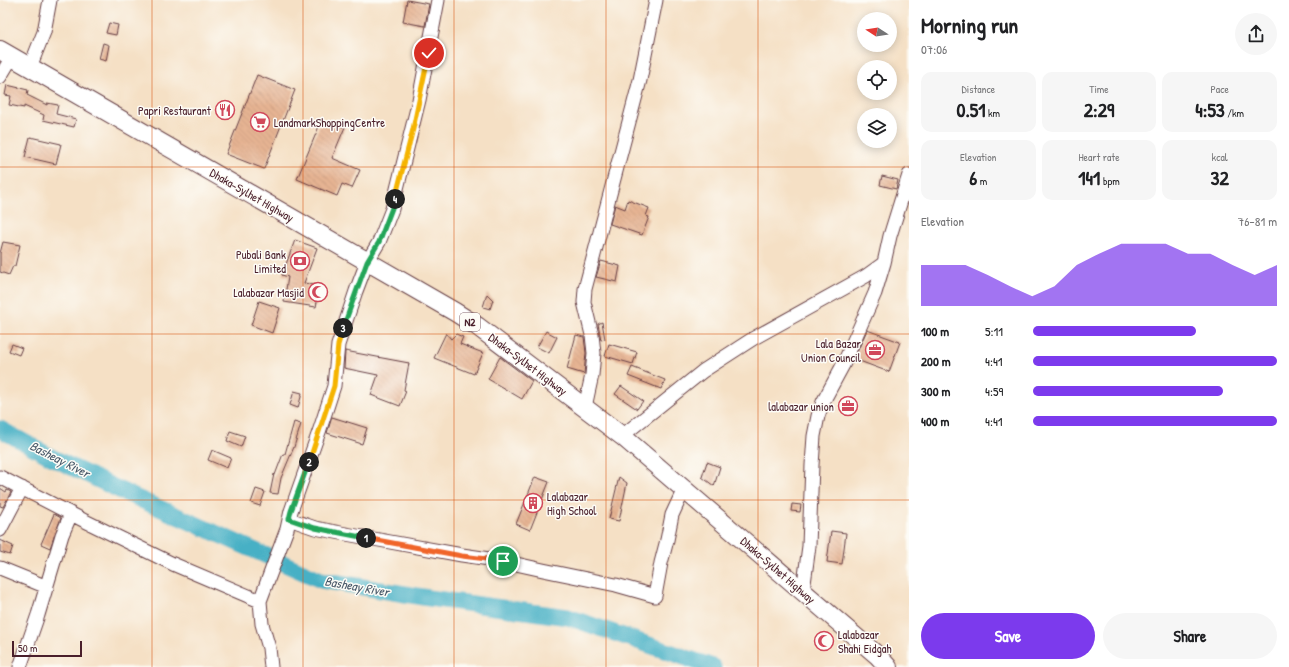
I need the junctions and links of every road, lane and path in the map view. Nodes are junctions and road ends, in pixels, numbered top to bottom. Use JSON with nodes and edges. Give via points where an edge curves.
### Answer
{"nodes":[{"id":1,"x":50,"y":0,"type":"edge"},
{"id":2,"x":438,"y":0,"type":"edge"},
{"id":3,"x":656,"y":0,"type":"edge"},
{"id":4,"x":6,"y":53,"type":"edge"},
{"id":5,"x":30,"y":67,"type":"junction"},
{"id":6,"x":0,"y":77,"type":"edge"},
{"id":7,"x":909,"y":175,"type":"edge"},
{"id":8,"x":367,"y":262,"type":"junction"},
{"id":9,"x":884,"y":263,"type":"junction"},
{"id":10,"x":584,"y":407,"type":"junction"},
{"id":11,"x":622,"y":436,"type":"junction"},
{"id":12,"x":0,"y":477,"type":"edge"},
{"id":13,"x":22,"y":488,"type":"junction"},
{"id":14,"x":684,"y":489,"type":"junction"},
{"id":15,"x":71,"y":514,"type":"junction"},
{"id":16,"x":288,"y":524,"type":"junction"},
{"id":17,"x":0,"y":530,"type":"edge"},
{"id":18,"x":0,"y":568,"type":"edge"},
{"id":19,"x":46,"y":587,"type":"junction"},
{"id":20,"x":803,"y":591,"type":"junction"},
{"id":21,"x":260,"y":601,"type":"junction"},
{"id":22,"x":20,"y":667,"type":"edge"},
{"id":23,"x":271,"y":667,"type":"edge"},
{"id":24,"x":888,"y":667,"type":"edge"}],
"edges":[{"from":1,"to":5,"type":"street","via":[[44,32]]},
{"from":2,"to":8,"type":"street","via":[[419,100],[392,208],[379,242]]},
{"from":3,"to":10,"type":"street","via":[[640,80],[585,289],[584,302],[594,353],[592,375]]},
{"from":4,"to":5,"type":"highway","name":"Dhaka-Sylhet Highway","number":"N2"},
{"from":4,"to":6,"type":"street"},
{"from":5,"to":8,"type":"highway","name":"Dhaka-Sylhet Highway","number":"N2"},
{"from":7,"to":9,"type":"street"},
{"from":8,"to":10,"type":"highway","name":"Dhaka-Sylhet Highway","number":"N2","via":[[476,326]]},
{"from":8,"to":16,"type":"street","via":[[338,345],[334,386]]},
{"from":9,"to":11,"type":"street","via":[[866,276],[754,338],[703,371]]},
{"from":9,"to":20,"type":"street","via":[[875,293],[818,416],[814,436],[809,546]]},
{"from":10,"to":11,"type":"highway","name":"Dhaka-Sylhet Highway","number":"N2"},
{"from":11,"to":14,"type":"highway","name":"Dhaka-Sylhet Highway","number":"N2"},
{"from":12,"to":13,"type":"street"},
{"from":13,"to":15,"type":"street"},
{"from":13,"to":17,"type":"street"},
{"from":14,"to":16,"type":"street","via":[[672,515],[655,596],[503,561],[462,556]]},
{"from":14,"to":20,"type":"highway","name":"Dhaka-Sylhet Highway","number":"N2"},
{"from":15,"to":19,"type":"street"},
{"from":15,"to":21,"type":"street","via":[[173,564]]},
{"from":16,"to":21,"type":"street"},
{"from":18,"to":19,"type":"street"},
{"from":19,"to":22,"type":"street"},
{"from":20,"to":24,"type":"highway","name":"Dhaka-Sylhet Highway","number":"N2"},
{"from":21,"to":23,"type":"street"}]}
